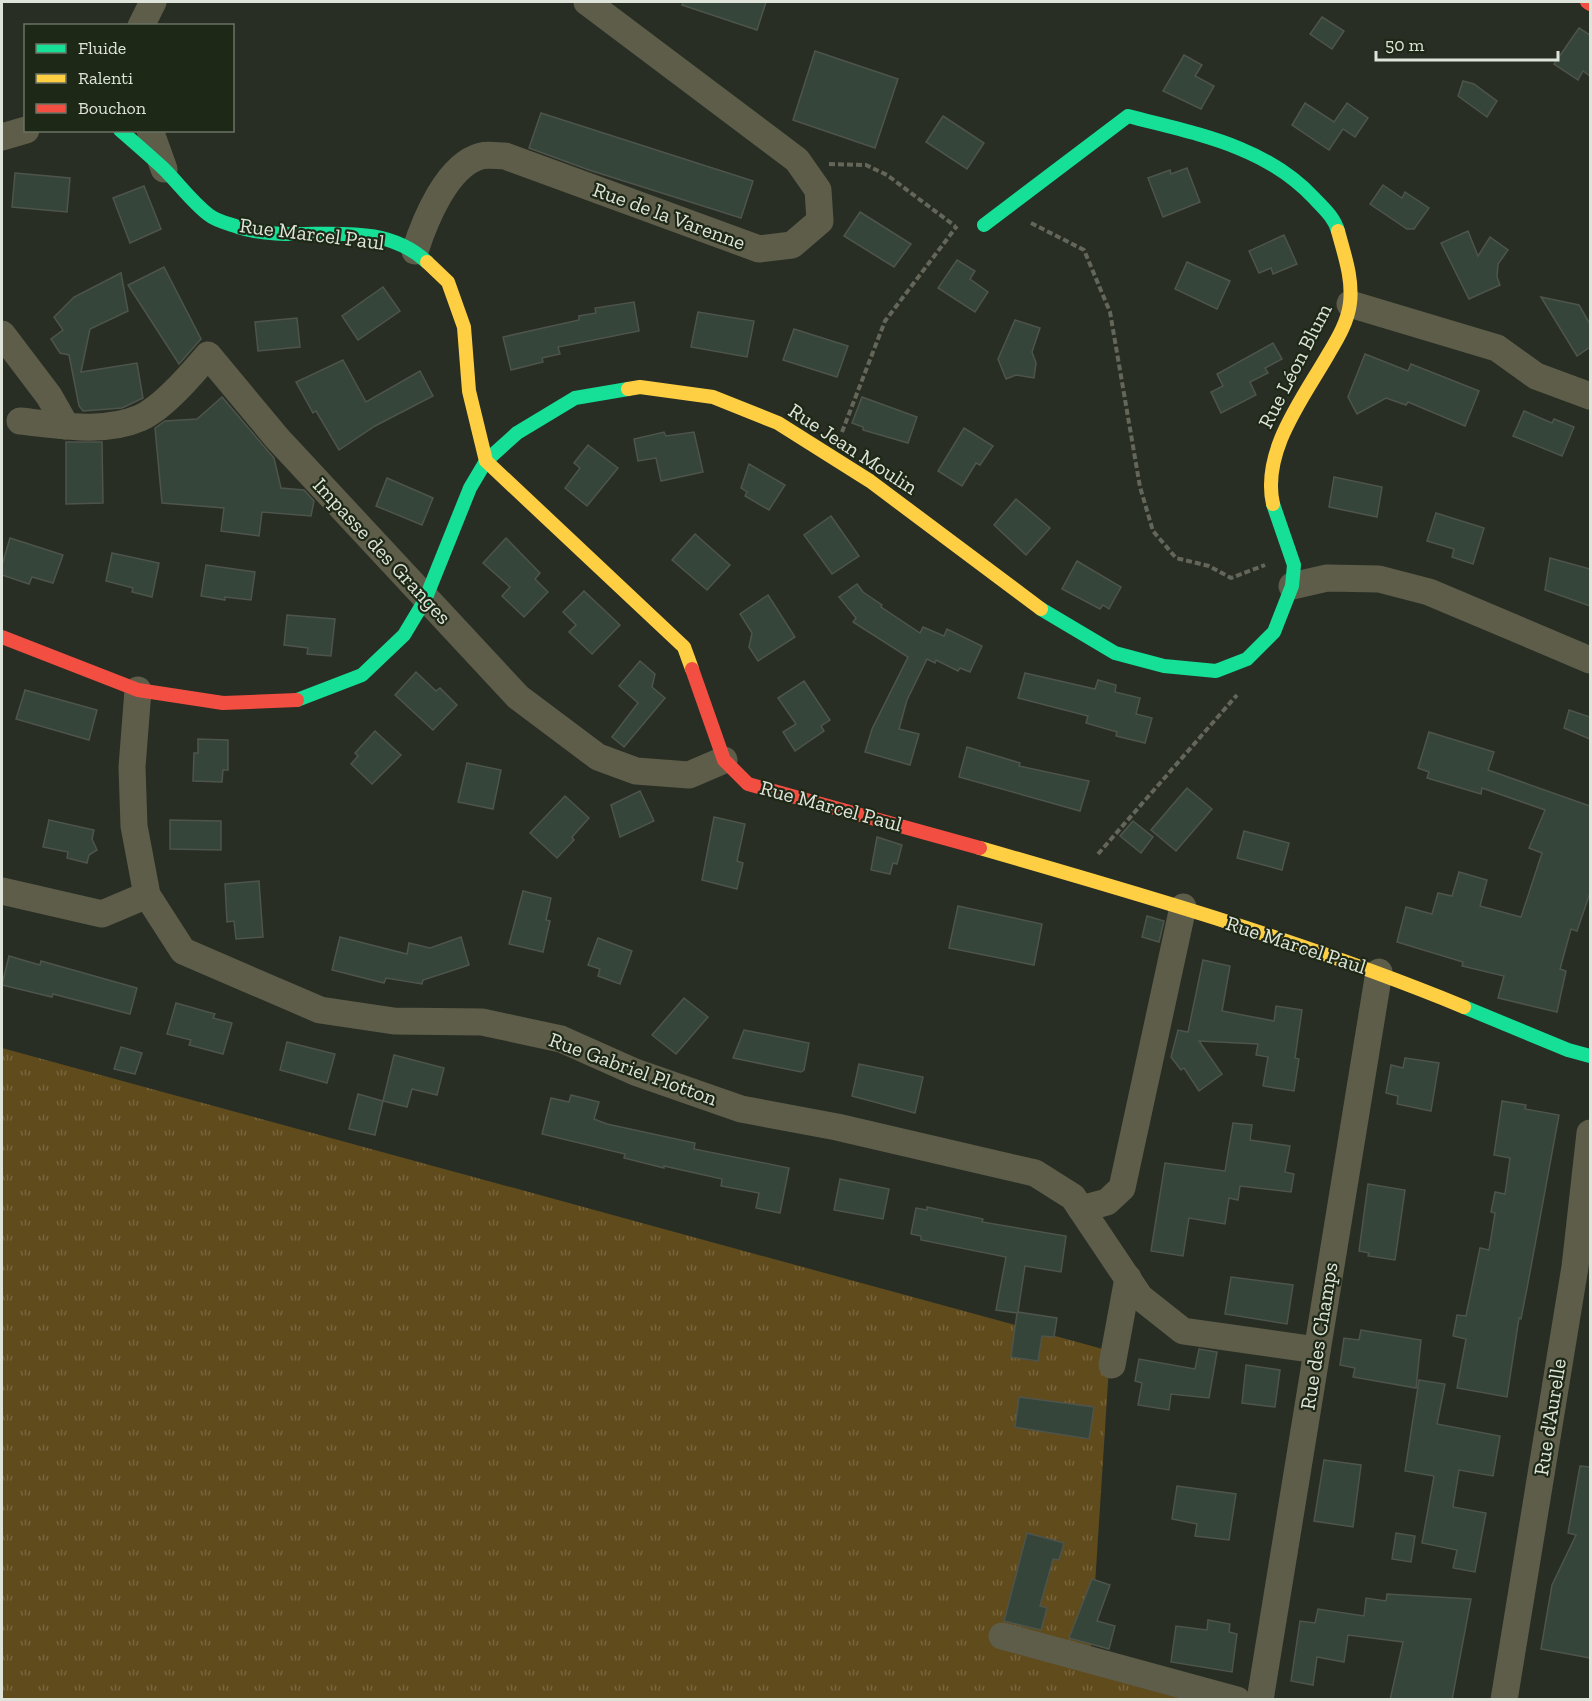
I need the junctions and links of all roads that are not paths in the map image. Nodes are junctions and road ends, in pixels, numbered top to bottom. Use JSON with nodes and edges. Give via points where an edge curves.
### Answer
{"nodes":[{"id":1,"x":153,"y":2,"type":"edge"},
{"id":2,"x":587,"y":2,"type":"edge"},
{"id":3,"x":1587,"y":2,"type":"edge"},
{"id":4,"x":1590,"y":4,"type":"edge"},
{"id":5,"x":142,"y":24,"type":"edge"},
{"id":6,"x":24,"y":131,"type":"edge"},
{"id":7,"x":122,"y":132,"type":"edge"},
{"id":8,"x":151,"y":132,"type":"edge"},
{"id":9,"x":2,"y":137,"type":"edge"},
{"id":10,"x":164,"y":169,"type":"junction"},
{"id":11,"x":984,"y":225,"type":"road end"},
{"id":12,"x":415,"y":250,"type":"junction"},
{"id":13,"x":1350,"y":304,"type":"junction"},
{"id":14,"x":2,"y":334,"type":"edge"},
{"id":15,"x":1590,"y":396,"type":"edge"},
{"id":16,"x":20,"y":421,"type":"dead end"},
{"id":17,"x":66,"y":426,"type":"junction"},
{"id":18,"x":486,"y":461,"type":"junction"},
{"id":19,"x":1292,"y":586,"type":"junction"},
{"id":20,"x":426,"y":597,"type":"junction"},
{"id":21,"x":2,"y":637,"type":"edge"},
{"id":22,"x":1590,"y":660,"type":"edge"},
{"id":23,"x":138,"y":690,"type":"junction"},
{"id":24,"x":724,"y":760,"type":"junction"},
{"id":25,"x":2,"y":891,"type":"edge"},
{"id":26,"x":147,"y":895,"type":"junction"},
{"id":27,"x":1183,"y":907,"type":"junction"},
{"id":28,"x":1379,"y":972,"type":"junction"},
{"id":29,"x":1590,"y":1056,"type":"edge"},
{"id":30,"x":1590,"y":1134,"type":"edge"},
{"id":31,"x":1081,"y":1209,"type":"junction"},
{"id":32,"x":1128,"y":1278,"type":"junction"},
{"id":33,"x":1317,"y":1350,"type":"junction"},
{"id":34,"x":1112,"y":1365,"type":"dead end"},
{"id":35,"x":1002,"y":1636,"type":"dead end"},
{"id":36,"x":1237,"y":1700,"type":"edge"},
{"id":37,"x":1260,"y":1700,"type":"edge"},
{"id":38,"x":1504,"y":1700,"type":"edge"}],
"edges":[{"from":1,"to":5,"type":"street"},
{"from":2,"to":12,"type":"street","name":"Rue de la Varenne","via":[[797,160],[818,190],[820,221],[792,245],[759,249],[505,156],[481,156],[457,170],[425,219]]},
{"from":3,"to":4,"type":"street"},
{"from":6,"to":9,"type":"street"},
{"from":7,"to":10,"type":"street","name":"Rue Marcel Paul"},
{"from":8,"to":10,"type":"street","name":"Rue Marcel Paul"},
{"from":10,"to":12,"type":"street","name":"Rue Marcel Paul","via":[[210,216],[240,228],[269,233],[340,232],[379,237]]},
{"from":11,"to":13,"type":"street","name":"Rue Léon Blum","via":[[1128,116],[1229,142],[1294,177],[1335,220],[1350,279]]},
{"from":12,"to":18,"type":"street","name":"Rue Marcel Paul","via":[[448,282],[464,327],[469,391]]},
{"from":13,"to":15,"type":"street","via":[[1497,348],[1536,376]]},
{"from":13,"to":19,"type":"street","name":"Rue Léon Blum","via":[[1343,328],[1277,447],[1271,494],[1277,521],[1292,555]]},
{"from":14,"to":17,"type":"street","via":[[49,396]]},
{"from":16,"to":17,"type":"street","name":"Impasse des Granges"},
{"from":17,"to":20,"type":"street","name":"Impasse des Granges","via":[[89,429],[141,418],[178,390],[208,355],[277,438]]},
{"from":18,"to":19,"type":"street","name":"Rue Jean Moulin","via":[[517,433],[575,398],[640,387],[713,397],[778,423],[870,481],[1054,618],[1115,653],[1164,666],[1216,671],[1247,659],[1274,632]]},
{"from":18,"to":20,"type":"street","name":"Rue Jean Moulin","via":[[470,488]]},
{"from":18,"to":24,"type":"street","name":"Rue Marcel Paul","via":[[684,648]]},
{"from":19,"to":22,"type":"street","via":[[1327,578],[1379,579],[1429,592]]},
{"from":20,"to":23,"type":"street","name":"Rue Jean Moulin","via":[[404,635],[362,675],[293,702],[223,703]]},
{"from":20,"to":24,"type":"street","name":"Impasse des Granges","via":[[518,697],[598,757],[636,771],[689,775]]},
{"from":21,"to":23,"type":"street","name":"Rue Jean Moulin"},
{"from":23,"to":26,"type":"street","name":"Rue Gabriel Plotton","via":[[132,767],[134,826]]},
{"from":24,"to":27,"type":"street","name":"Rue Marcel Paul","via":[[748,784]]},
{"from":25,"to":26,"type":"street","via":[[102,914]]},
{"from":26,"to":31,"type":"street","name":"Rue Gabriel Plotton","via":[[183,951],[321,1010],[394,1021],[482,1023],[561,1039],[635,1072],[741,1109],[1035,1173],[1073,1197]]},
{"from":27,"to":28,"type":"street","name":"Rue Marcel Paul"},
{"from":27,"to":31,"type":"street","via":[[1122,1188],[1107,1202]]},
{"from":28,"to":29,"type":"street","name":"Rue Marcel Paul"},
{"from":28,"to":33,"type":"street","name":"Rue des Champs"},
{"from":30,"to":38,"type":"street","name":"Rue d'Aurelle","via":[[1575,1267]]},
{"from":31,"to":32,"type":"street","name":"Rue Gabriel Plotton"},
{"from":32,"to":33,"type":"street","name":"Rue Gabriel Plotton","via":[[1140,1297],[1183,1331]]},
{"from":32,"to":34,"type":"street"},
{"from":33,"to":37,"type":"street","name":"Rue des Champs"},
{"from":35,"to":36,"type":"street"}]}
